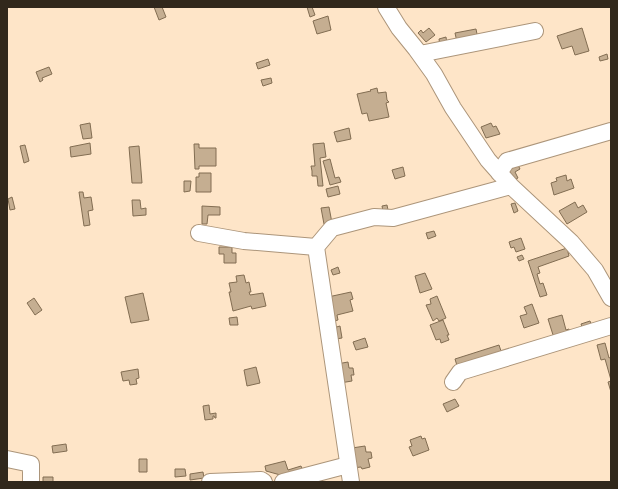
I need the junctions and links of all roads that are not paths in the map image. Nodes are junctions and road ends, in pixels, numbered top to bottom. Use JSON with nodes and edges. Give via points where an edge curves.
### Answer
{"nodes":[{"id":1,"x":386,"y":7,"type":"edge"},
{"id":2,"x":535,"y":31,"type":"dead end"},
{"id":3,"x":420,"y":54,"type":"junction"},
{"id":4,"x":611,"y":131,"type":"edge"},
{"id":5,"x":499,"y":173,"type":"junction"},
{"id":6,"x":511,"y":186,"type":"junction"},
{"id":7,"x":199,"y":233,"type":"dead end"},
{"id":8,"x":316,"y":247,"type":"junction"},
{"id":9,"x":611,"y":298,"type":"edge"},
{"id":10,"x":611,"y":326,"type":"edge"},
{"id":11,"x":453,"y":382,"type":"dead end"},
{"id":12,"x":7,"y":459,"type":"edge"},
{"id":13,"x":348,"y":465,"type":"junction"},
{"id":14,"x":31,"y":482,"type":"edge"},
{"id":15,"x":210,"y":482,"type":"edge"},
{"id":16,"x":264,"y":482,"type":"edge"},
{"id":17,"x":283,"y":482,"type":"edge"},
{"id":18,"x":351,"y":482,"type":"edge"}],
"edges":[{"from":1,"to":3,"type":"street"},
{"from":2,"to":3,"type":"street"},
{"from":3,"to":5,"type":"street","via":[[453,108]]},
{"from":4,"to":5,"type":"street","via":[[507,161]]},
{"from":5,"to":6,"type":"street"},
{"from":6,"to":8,"type":"street","via":[[393,218],[374,217],[332,228]]},
{"from":6,"to":9,"type":"street","via":[[571,242],[595,270]]},
{"from":7,"to":8,"type":"street","via":[[244,241]]},
{"from":8,"to":13,"type":"street"},
{"from":10,"to":11,"type":"street","via":[[460,372]]},
{"from":12,"to":14,"type":"street","via":[[31,464]]},
{"from":13,"to":17,"type":"street"},
{"from":13,"to":18,"type":"street"},
{"from":15,"to":16,"type":"street"}]}
